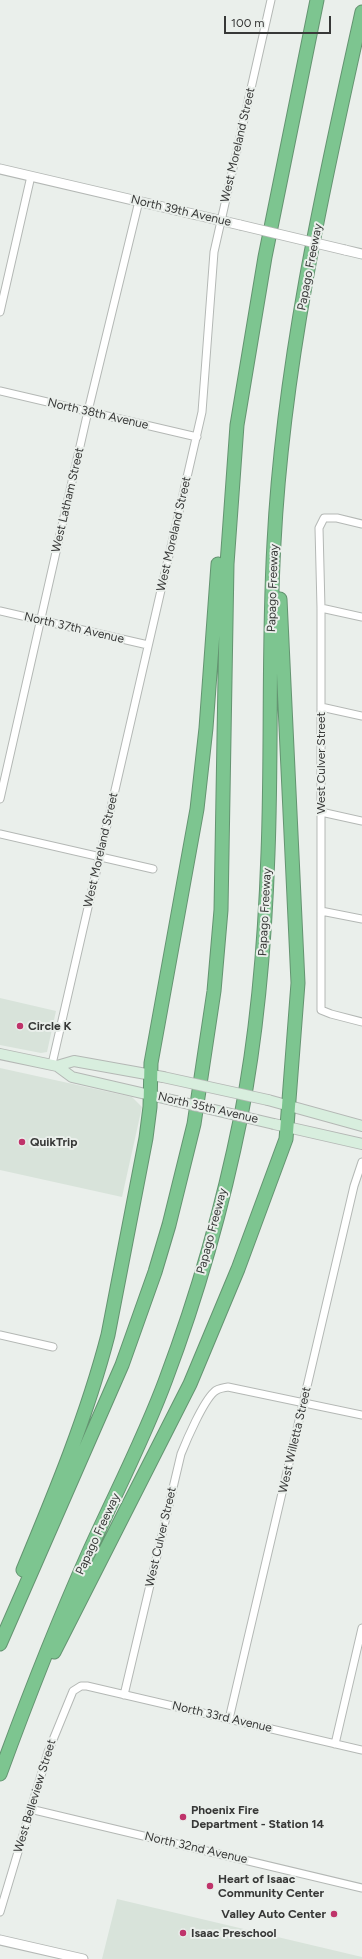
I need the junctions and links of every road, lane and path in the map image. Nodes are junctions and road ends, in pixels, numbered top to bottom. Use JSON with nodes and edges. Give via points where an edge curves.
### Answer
{"nodes":[{"id":1,"x":271,"y":0,"type":"edge"},
{"id":2,"x":316,"y":0,"type":"edge"},
{"id":3,"x":362,"y":12,"type":"edge"},
{"id":4,"x":362,"y":26,"type":"edge"},
{"id":5,"x":350,"y":64,"type":"junction"},
{"id":6,"x":0,"y":169,"type":"edge"},
{"id":7,"x":31,"y":176,"type":"junction"},
{"id":8,"x":139,"y":201,"type":"junction"},
{"id":9,"x":221,"y":221,"type":"junction"},
{"id":10,"x":362,"y":254,"type":"edge"},
{"id":11,"x":0,"y":312,"type":"edge"},
{"id":12,"x":0,"y":391,"type":"edge"},
{"id":13,"x":88,"y":411,"type":"junction"},
{"id":14,"x":238,"y":425,"type":"junction"},
{"id":15,"x":197,"y":436,"type":"junction"},
{"id":16,"x":278,"y":476,"type":"junction"},
{"id":17,"x":362,"y":524,"type":"edge"},
{"id":18,"x":321,"y":608,"type":"junction"},
{"id":19,"x":0,"y":611,"type":"edge"},
{"id":20,"x":362,"y":617,"type":"edge"},
{"id":21,"x":41,"y":621,"type":"junction"},
{"id":22,"x":148,"y":645,"type":"junction"},
{"id":23,"x":321,"y":707,"type":"junction"},
{"id":24,"x":362,"y":716,"type":"edge"},
{"id":25,"x":0,"y":799,"type":"edge"},
{"id":26,"x":321,"y":812,"type":"junction"},
{"id":27,"x":362,"y":821,"type":"edge"},
{"id":28,"x":0,"y":834,"type":"edge"},
{"id":29,"x":99,"y":857,"type":"junction"},
{"id":30,"x":153,"y":869,"type":"dead end"},
{"id":31,"x":321,"y":911,"type":"junction"},
{"id":32,"x":362,"y":919,"type":"edge"},
{"id":33,"x":362,"y":1022,"type":"edge"},
{"id":34,"x":0,"y":1054,"type":"edge"},
{"id":35,"x":55,"y":1065,"type":"junction"},
{"id":36,"x":157,"y":1076,"type":"junction"},
{"id":37,"x":156,"y":1096,"type":"junction"},
{"id":38,"x":285,"y":1104,"type":"junction"},
{"id":39,"x":362,"y":1126,"type":"edge"},
{"id":40,"x":288,"y":1127,"type":"junction"},
{"id":41,"x":362,"y":1144,"type":"edge"},
{"id":42,"x":362,"y":1162,"type":"edge"},
{"id":43,"x":354,"y":1186,"type":"junction"},
{"id":44,"x":362,"y":1188,"type":"edge"},
{"id":45,"x":0,"y":1335,"type":"edge"},
{"id":46,"x":53,"y":1347,"type":"dead end"},
{"id":47,"x":303,"y":1403,"type":"junction"},
{"id":48,"x":362,"y":1415,"type":"edge"},
{"id":49,"x":362,"y":1628,"type":"edge"},
{"id":50,"x":0,"y":1631,"type":"edge"},
{"id":51,"x":0,"y":1644,"type":"edge"},
{"id":52,"x":81,"y":1686,"type":"joint"},
{"id":53,"x":124,"y":1695,"type":"junction"},
{"id":54,"x":22,"y":1712,"type":"junction"},
{"id":55,"x":229,"y":1719,"type":"junction"},
{"id":56,"x":335,"y":1744,"type":"junction"},
{"id":57,"x":362,"y":1750,"type":"edge"},
{"id":58,"x":0,"y":1774,"type":"edge"},
{"id":59,"x":30,"y":1809,"type":"junction"},
{"id":60,"x":362,"y":1888,"type":"edge"},
{"id":61,"x":0,"y":1912,"type":"edge"},
{"id":62,"x":0,"y":1940,"type":"edge"},
{"id":63,"x":83,"y":1959,"type":"edge"}],
"edges":[{"from":1,"to":9,"type":"street","name":"West Moreland Street"},
{"from":2,"to":14,"type":"highway","via":[[265,257]]},
{"from":3,"to":5,"type":"highway","name":"Papago Freeway"},
{"from":4,"to":5,"type":"highway"},
{"from":5,"to":16,"type":"highway","name":"Papago Freeway","via":[[309,266]]},
{"from":6,"to":7,"type":"street","name":"North 39th Avenue"},
{"from":7,"to":8,"type":"street","name":"North 39th Avenue"},
{"from":7,"to":11,"type":"street"},
{"from":8,"to":9,"type":"street","name":"North 39th Avenue"},
{"from":8,"to":13,"type":"street","name":"West Latham Street"},
{"from":9,"to":10,"type":"street","name":"North 39th Avenue","bridge":true},
{"from":9,"to":15,"type":"street","name":"West Moreland Street","via":[[212,263],[204,397]]},
{"from":12,"to":13,"type":"street","name":"North 38th Avenue"},
{"from":13,"to":15,"type":"street","name":"North 38th Avenue"},
{"from":13,"to":21,"type":"street","name":"West Latham Street"},
{"from":14,"to":36,"type":"highway","via":[[220,537],[212,667],[197,809],[151,1063]]},
{"from":14,"to":51,"type":"highway","via":[[227,564],[221,910],[214,991],[194,1124],[169,1225],[125,1358]]},
{"from":15,"to":22,"type":"street","name":"West Moreland Street"},
{"from":16,"to":38,"type":"highway","via":[[283,682],[298,983]]},
{"from":16,"to":54,"type":"highway","name":"Papago Freeway","via":[[264,944],[256,1018],[240,1118],[202,1270],[165,1382],[90,1550]]},
{"from":17,"to":18,"type":"street","name":"West Culver Street","via":[[324,518],[319,528]]},
{"from":18,"to":20,"type":"street"},
{"from":18,"to":23,"type":"street","name":"West Culver Street"},
{"from":19,"to":21,"type":"street","name":"North 37th Avenue"},
{"from":21,"to":22,"type":"street","name":"North 37th Avenue"},
{"from":21,"to":25,"type":"street","name":"West Latham Street"},
{"from":22,"to":29,"type":"street","name":"West Moreland Street"},
{"from":23,"to":24,"type":"street"},
{"from":23,"to":26,"type":"street","name":"West Culver Street"},
{"from":26,"to":27,"type":"street"},
{"from":26,"to":31,"type":"street","name":"West Culver Street"},
{"from":28,"to":29,"type":"street"},
{"from":29,"to":30,"type":"street"},
{"from":29,"to":35,"type":"street","name":"West Moreland Street"},
{"from":31,"to":32,"type":"street"},
{"from":31,"to":33,"type":"street","name":"West Culver Street","via":[[321,1010]]},
{"from":34,"to":35,"type":"main road","name":"North 35th Avenue"},
{"from":35,"to":36,"type":"main road","name":"North 35th Avenue","via":[[74,1061]]},
{"from":35,"to":37,"type":"main road","name":"North 35th Avenue","via":[[72,1076]]},
{"from":36,"to":37,"type":"highway"},
{"from":36,"to":38,"type":"main road","name":"North 35th Avenue","bridge":true},
{"from":37,"to":40,"type":"main road","name":"North 35th Avenue","bridge":true},
{"from":37,"to":50,"type":"highway","via":[[108,1335],[89,1402]]},
{"from":38,"to":39,"type":"main road","name":"North 35th Avenue"},
{"from":38,"to":40,"type":"highway"},
{"from":40,"to":41,"type":"main road","name":"North 35th Avenue"},
{"from":40,"to":54,"type":"highway","via":[[286,1139],[238,1269],[184,1397],[102,1555],[74,1617]]},
{"from":42,"to":43,"type":"street","name":"West Willetta Street"},
{"from":43,"to":44,"type":"street"},
{"from":43,"to":47,"type":"street","name":"West Willetta Street"},
{"from":45,"to":46,"type":"street"},
{"from":47,"to":48,"type":"street"},
{"from":47,"to":53,"type":"street","name":"West Culver Street","via":[[228,1387],[220,1388],[213,1393],[181,1454]]},
{"from":47,"to":55,"type":"street","name":"West Willetta Street"},
{"from":49,"to":56,"type":"street"},
{"from":52,"to":53,"type":"street","name":"North 33rd Avenue"},
{"from":52,"to":59,"type":"street","name":"West Belleview Street","via":[[73,1691],[55,1732]]},
{"from":53,"to":55,"type":"street","name":"North 33rd Avenue"},
{"from":54,"to":58,"type":"highway","name":"Papago Freeway"},
{"from":55,"to":56,"type":"street","name":"North 33rd Avenue"},
{"from":56,"to":57,"type":"street","name":"North 33rd Avenue"},
{"from":59,"to":60,"type":"street","name":"North 32nd Avenue"},
{"from":59,"to":61,"type":"street","name":"West Belleview Street"},
{"from":62,"to":63,"type":"street"}]}
